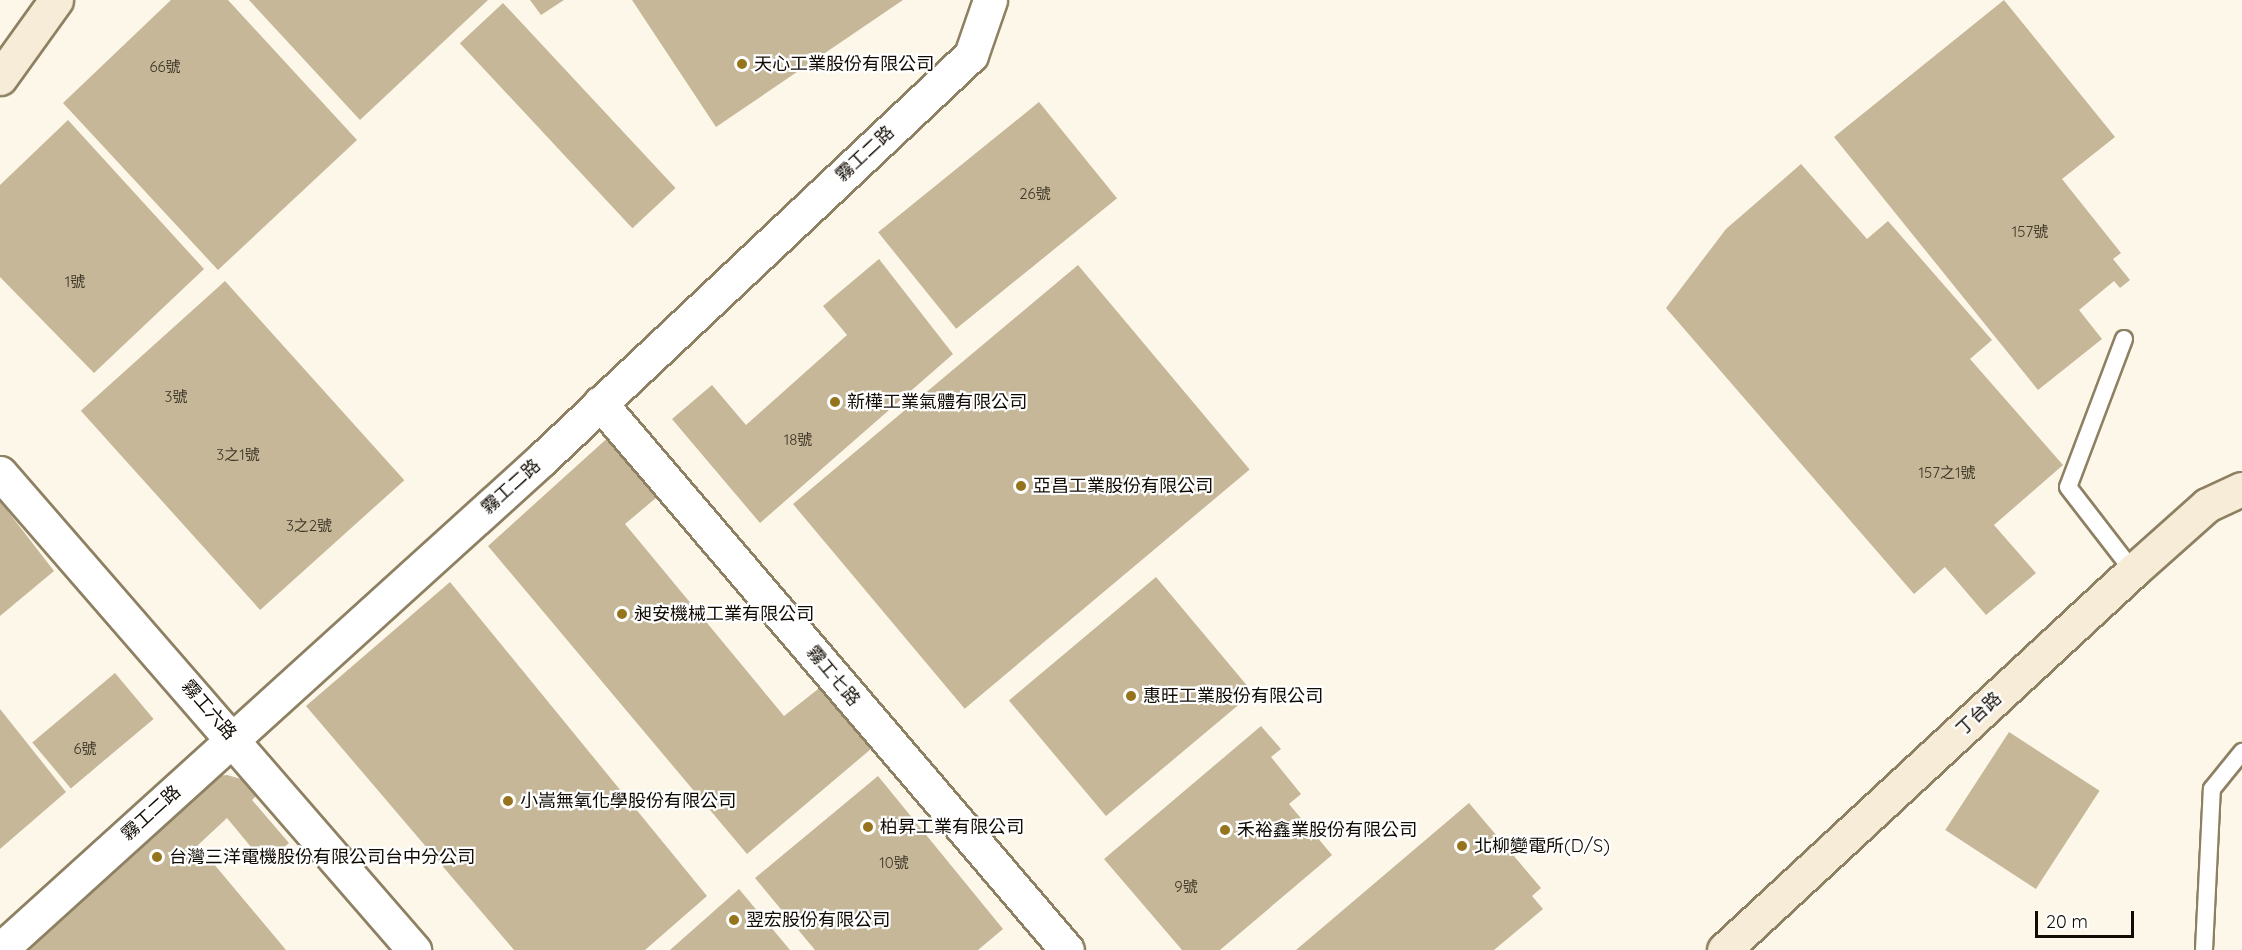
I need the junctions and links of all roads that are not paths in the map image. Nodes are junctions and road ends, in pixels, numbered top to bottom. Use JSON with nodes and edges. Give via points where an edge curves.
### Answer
{"nodes":[{"id":1,"x":56,"y":0,"type":"edge"},
{"id":2,"x":990,"y":0,"type":"edge"},
{"id":3,"x":0,"y":78,"type":"edge"},
{"id":4,"x":2124,"y":339,"type":"dead end"},
{"id":5,"x":600,"y":403,"type":"junction"},
{"id":6,"x":0,"y":473,"type":"edge"},
{"id":7,"x":2242,"y":489,"type":"edge"},
{"id":8,"x":2133,"y":571,"type":"junction"},
{"id":9,"x":234,"y":738,"type":"junction"},
{"id":10,"x":2242,"y":752,"type":"edge"},
{"id":11,"x":0,"y":950,"type":"edge"},
{"id":12,"x":414,"y":950,"type":"edge"},
{"id":13,"x":1067,"y":950,"type":"edge"},
{"id":14,"x":1724,"y":950,"type":"edge"},
{"id":15,"x":2204,"y":950,"type":"edge"}],
"edges":[{"from":1,"to":3,"type":"street"},
{"from":2,"to":5,"type":"street","name":"霧工二路","via":[[970,55]]},
{"from":4,"to":8,"type":"lane","via":[[2067,487]]},
{"from":5,"to":9,"type":"street","name":"霧工二路"},
{"from":5,"to":13,"type":"street","name":"霧工七路"},
{"from":6,"to":9,"type":"street","name":"霧工六路"},
{"from":7,"to":8,"type":"street","name":"丁台路","via":[[2207,505]]},
{"from":8,"to":14,"type":"street","name":"丁台路"},
{"from":9,"to":11,"type":"street","name":"霧工二路"},
{"from":9,"to":12,"type":"street","name":"霧工六路"},
{"from":10,"to":15,"type":"lane","via":[[2212,789]]}]}
